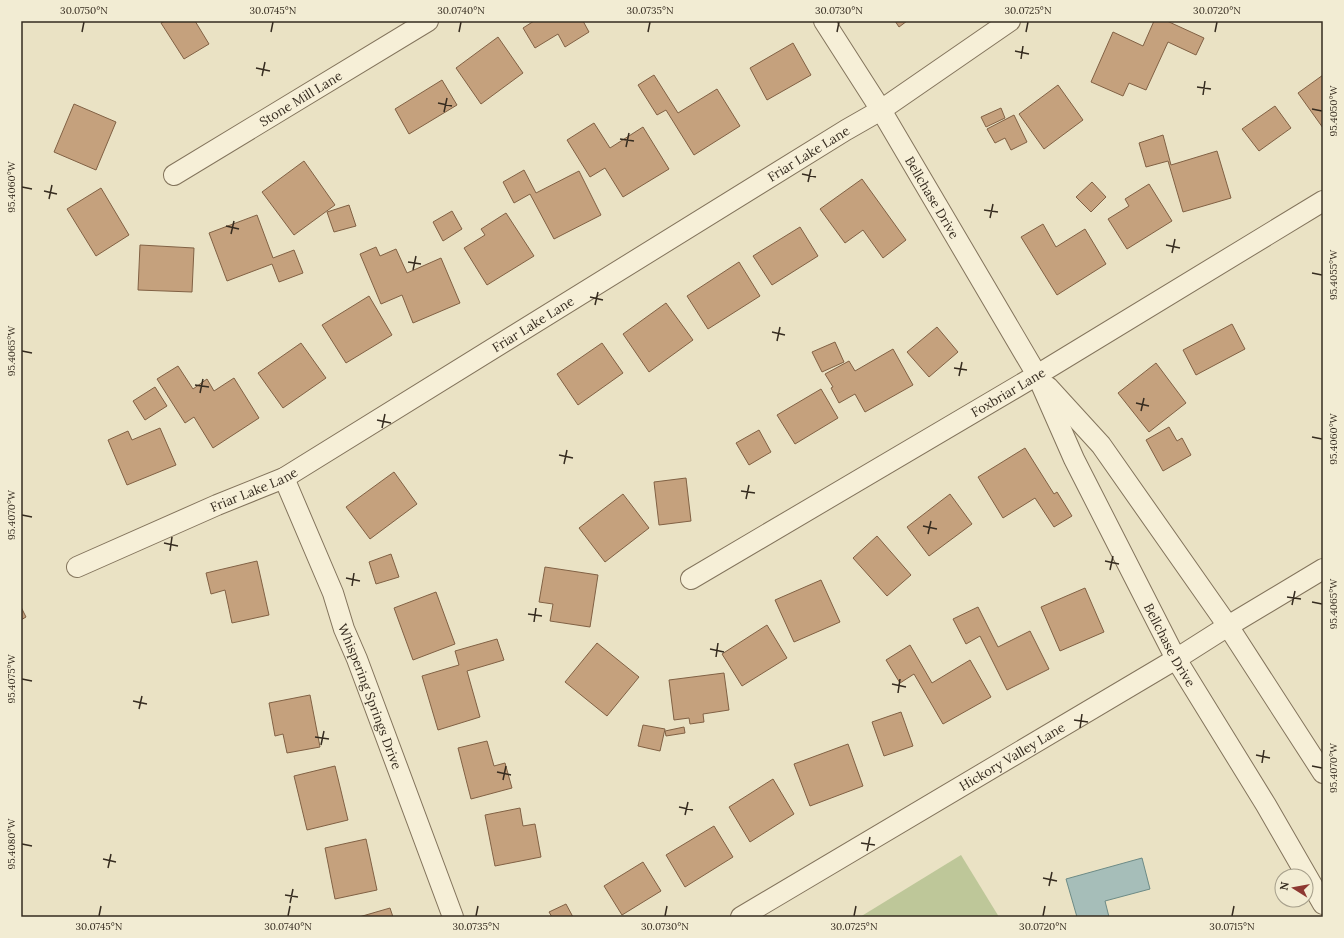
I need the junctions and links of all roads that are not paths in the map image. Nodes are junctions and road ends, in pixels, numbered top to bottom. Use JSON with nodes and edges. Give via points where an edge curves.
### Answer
{"nodes":[{"id":1,"x":428,"y":21,"type":"edge"},
{"id":2,"x":824,"y":21,"type":"edge"},
{"id":3,"x":1010,"y":21,"type":"edge"},
{"id":4,"x":881,"y":110,"type":"junction"},
{"id":5,"x":174,"y":175,"type":"dead end"},
{"id":6,"x":1323,"y":201,"type":"edge"},
{"id":7,"x":1038,"y":375,"type":"junction"},
{"id":8,"x":284,"y":478,"type":"junction"},
{"id":9,"x":77,"y":567,"type":"dead end"},
{"id":10,"x":1323,"y":569,"type":"edge"},
{"id":11,"x":691,"y":579,"type":"dead end"},
{"id":12,"x":1228,"y":626,"type":"junction"},
{"id":13,"x":1176,"y":659,"type":"junction"},
{"id":14,"x":1323,"y":773,"type":"edge"},
{"id":15,"x":1323,"y":904,"type":"edge"},
{"id":16,"x":453,"y":917,"type":"edge"},
{"id":17,"x":741,"y":917,"type":"edge"}],
"edges":[{"from":1,"to":5,"type":"street","name":"Stone Mill Lane"},
{"from":2,"to":4,"type":"street","name":"Bellchase Drive"},
{"from":3,"to":4,"type":"street","name":"Friar Lake Lane"},
{"from":4,"to":7,"type":"street","name":"Bellchase Drive"},
{"from":4,"to":8,"type":"street","name":"Friar Lake Lane"},
{"from":6,"to":7,"type":"street","name":"Foxbriar Lane"},
{"from":7,"to":11,"type":"street","name":"Foxbriar Lane"},
{"from":7,"to":12,"type":"street","name":"Bellchase Drive","via":[[1101,445]]},
{"from":7,"to":13,"type":"street","name":"Bellchase Drive","via":[[1074,459]]},
{"from":8,"to":9,"type":"street","name":"Friar Lake Lane"},
{"from":8,"to":16,"type":"street","name":"Whispering Springs Drive","via":[[333,593],[344,629]]},
{"from":10,"to":12,"type":"street","name":"Hickory Valley Lane"},
{"from":12,"to":13,"type":"street","name":"Hickory Valley Lane"},
{"from":12,"to":14,"type":"street","name":"Bellchase Drive"},
{"from":13,"to":15,"type":"street","name":"Bellchase Drive","via":[[1266,805]]},
{"from":13,"to":17,"type":"street","name":"Hickory Valley Lane"}]}
